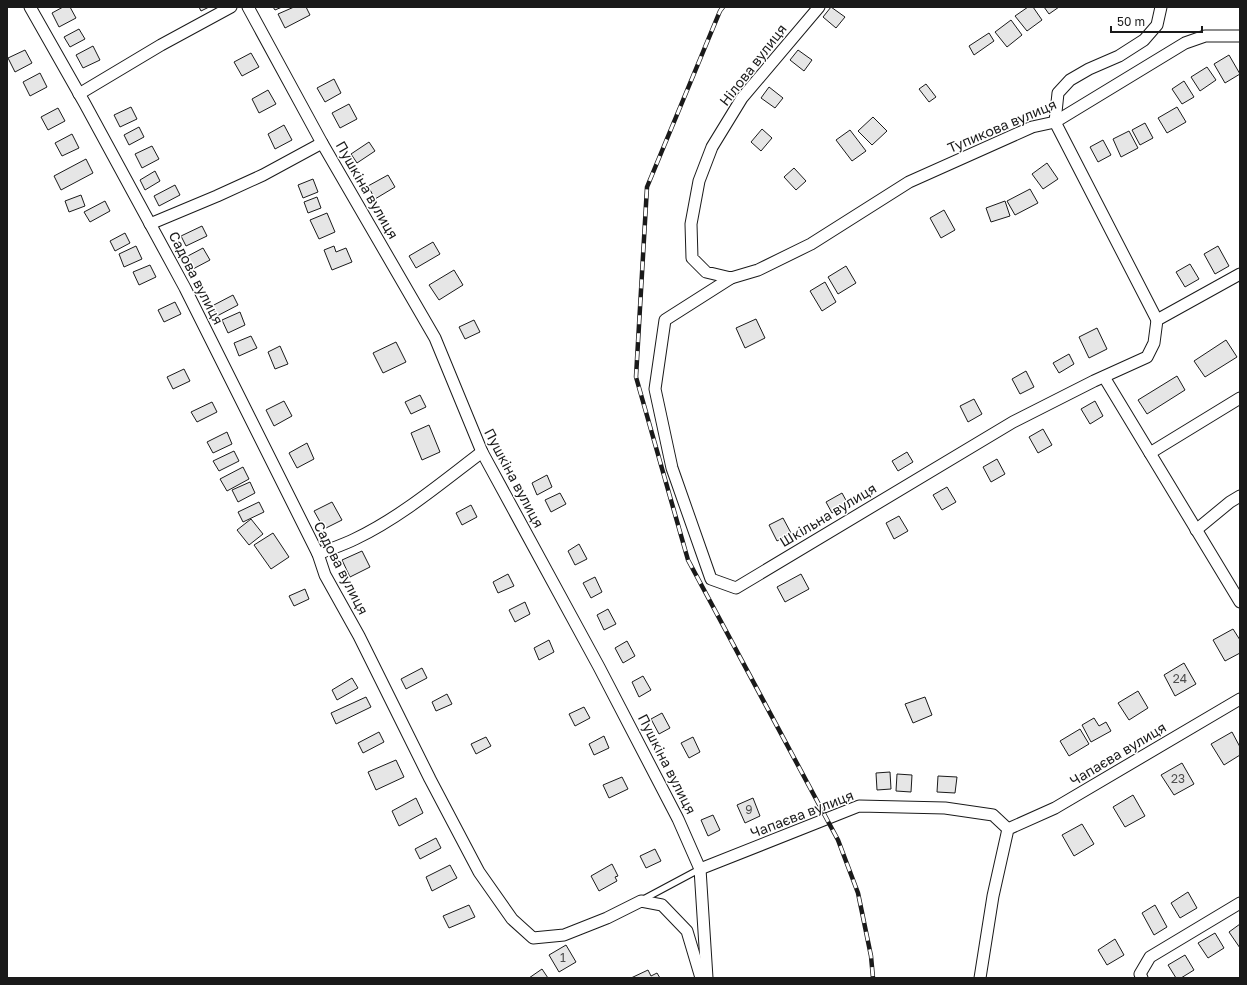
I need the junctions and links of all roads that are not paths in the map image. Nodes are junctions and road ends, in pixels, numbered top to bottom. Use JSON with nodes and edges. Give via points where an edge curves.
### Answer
{"nodes":[{"id":1,"x":30,"y":7,"type":"edge"},
{"id":2,"x":231,"y":7,"type":"edge"},
{"id":3,"x":248,"y":7,"type":"edge"},
{"id":4,"x":819,"y":7,"type":"edge"},
{"id":5,"x":1161,"y":7,"type":"edge"},
{"id":6,"x":1240,"y":36,"type":"edge"},
{"id":7,"x":79,"y":94,"type":"junction"},
{"id":8,"x":1055,"y":122,"type":"junction"},
{"id":9,"x":322,"y":143,"type":"junction"},
{"id":10,"x":150,"y":224,"type":"junction"},
{"id":11,"x":1240,"y":274,"type":"edge"},
{"id":12,"x":731,"y":278,"type":"junction"},
{"id":13,"x":1157,"y":320,"type":"junction"},
{"id":14,"x":1104,"y":377,"type":"junction"},
{"id":15,"x":1240,"y":398,"type":"edge"},
{"id":16,"x":482,"y":452,"type":"junction"},
{"id":17,"x":1150,"y":453,"type":"junction"},
{"id":18,"x":1240,"y":496,"type":"edge"},
{"id":19,"x":1196,"y":530,"type":"junction"},
{"id":20,"x":318,"y":554,"type":"junction"},
{"id":21,"x":1238,"y":594,"type":"edge"},
{"id":22,"x":1240,"y":699,"type":"edge"},
{"id":23,"x":1008,"y":829,"type":"junction"},
{"id":24,"x":700,"y":869,"type":"junction"},
{"id":25,"x":641,"y":901,"type":"junction"},
{"id":26,"x":1240,"y":903,"type":"edge"},
{"id":27,"x":701,"y":978,"type":"edge"},
{"id":28,"x":707,"y":978,"type":"edge"},
{"id":29,"x":980,"y":978,"type":"edge"},
{"id":30,"x":1142,"y":978,"type":"edge"}],
"edges":[{"from":1,"to":7,"type":"street","name":"Садова вулиця"},
{"from":2,"to":7,"type":"street"},
{"from":3,"to":9,"type":"street","name":"Пушкіна вулиця"},
{"from":4,"to":12,"type":"street","name":"Нілова вулиця","via":[[742,98],[712,147],[699,181],[691,224],[692,258],[706,272]]},
{"from":5,"to":8,"type":"street","via":[[1157,25],[1144,40],[1119,56],[1070,80],[1058,93]]},
{"from":6,"to":8,"type":"street","name":"Тупикова вулиця","via":[[1205,36],[1185,43]]},
{"from":7,"to":10,"type":"street","name":"Садова вулиця"},
{"from":8,"to":12,"type":"street","name":"Тупикова вулиця","via":[[1032,127],[909,182],[811,244],[758,270]]},
{"from":8,"to":13,"type":"street"},
{"from":9,"to":10,"type":"street","via":[[263,175]]},
{"from":9,"to":16,"type":"street","name":"Пушкіна вулиця","via":[[435,338]]},
{"from":10,"to":20,"type":"street","name":"Садова вулиця","via":[[185,288]]},
{"from":11,"to":13,"type":"street"},
{"from":12,"to":14,"type":"street","name":"Шкільна вулиця","via":[[665,320],[655,389],[672,468],[711,579],[736,588],[1013,422]]},
{"from":13,"to":14,"type":"street","name":"Шкільна вулиця","via":[[1154,343],[1147,357]]},
{"from":14,"to":17,"type":"street"},
{"from":15,"to":17,"type":"street"},
{"from":16,"to":20,"type":"street","via":[[389,520],[354,540]]},
{"from":16,"to":24,"type":"street","name":"Пушкіна вулиця","via":[[600,667],[678,819]]},
{"from":17,"to":19,"type":"street"},
{"from":18,"to":19,"type":"street"},
{"from":19,"to":21,"type":"street"},
{"from":20,"to":25,"type":"street","name":"Садова вулиця","via":[[325,575],[359,636],[479,872],[512,919],[533,938],[564,935]]},
{"from":22,"to":23,"type":"street","name":"Чапаєва вулиця","via":[[1055,808]]},
{"from":23,"to":24,"type":"street","name":"Чапаєва вулиця","via":[[993,815],[945,808],[858,806]]},
{"from":23,"to":29,"type":"street"},
{"from":24,"to":25,"type":"lane"},
{"from":24,"to":28,"type":"street","name":"Пушкіна вулиця"},
{"from":25,"to":27,"type":"street","via":[[662,905],[687,931]]},
{"from":26,"to":30,"type":"street","via":[[1150,957],[1140,974]]}]}
